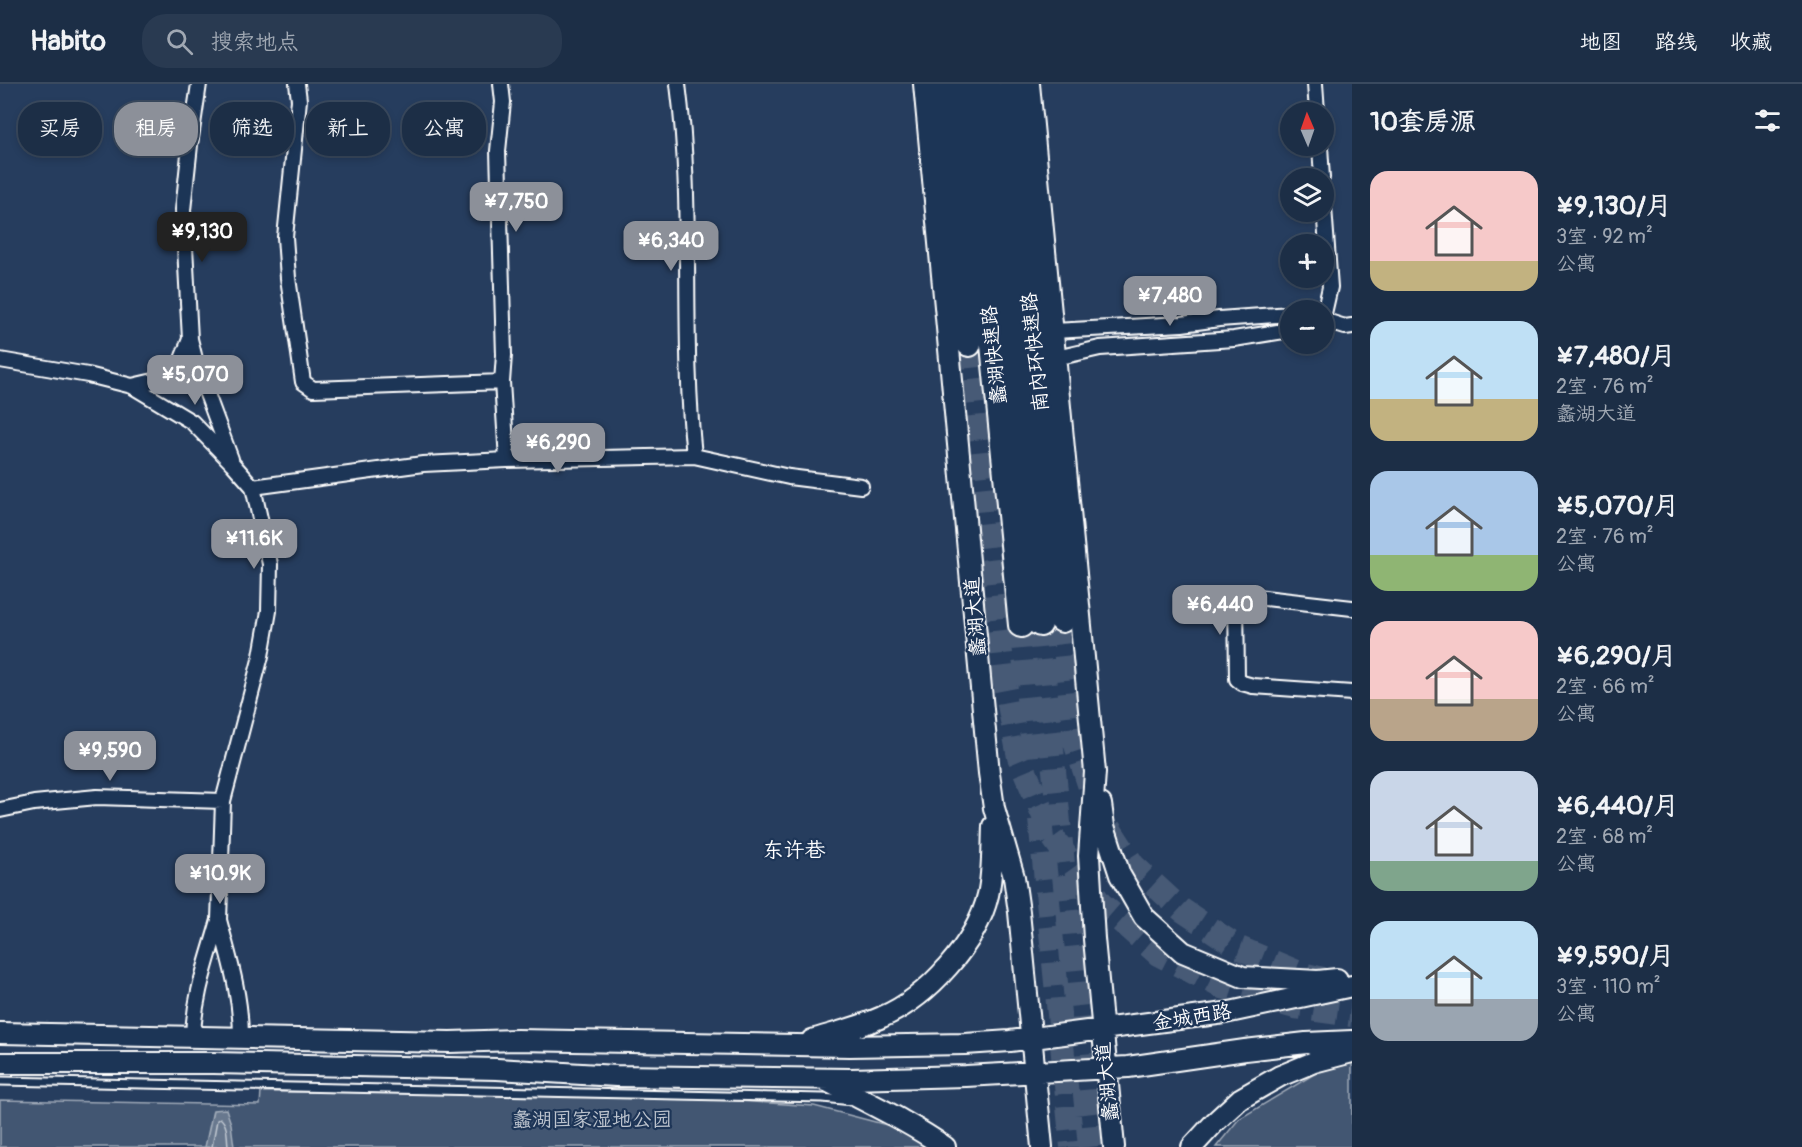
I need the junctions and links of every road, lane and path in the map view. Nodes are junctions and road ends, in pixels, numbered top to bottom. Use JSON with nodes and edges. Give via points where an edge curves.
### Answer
{"nodes":[{"id":1,"x":199,"y":84,"type":"edge"},
{"id":2,"x":297,"y":84,"type":"edge"},
{"id":3,"x":501,"y":84,"type":"edge"},
{"id":4,"x":678,"y":84,"type":"edge"},
{"id":5,"x":924,"y":84,"type":"edge"},
{"id":6,"x":945,"y":84,"type":"edge"},
{"id":7,"x":967,"y":84,"type":"edge"},
{"id":8,"x":987,"y":84,"type":"edge"},
{"id":9,"x":1011,"y":84,"type":"edge"},
{"id":10,"x":1029,"y":84,"type":"edge"},
{"id":11,"x":1315,"y":84,"type":"edge"},
{"id":12,"x":1316,"y":102,"type":"edge"},
{"id":13,"x":1325,"y":222,"type":"edge"},
{"id":14,"x":1327,"y":300,"type":"edge"},
{"id":15,"x":1280,"y":315,"type":"edge"},
{"id":16,"x":1334,"y":323,"type":"edge"},
{"id":17,"x":1352,"y":326,"type":"edge"},
{"id":18,"x":1054,"y":331,"type":"junction"},
{"id":19,"x":1280,"y":332,"type":"edge"},
{"id":20,"x":190,"y":339,"type":"junction"},
{"id":21,"x":969,"y":344,"type":"tunnel mouth"},
{"id":22,"x":1056,"y":358,"type":"junction"},
{"id":23,"x":0,"y":360,"type":"edge"},
{"id":24,"x":502,"y":382,"type":"junction"},
{"id":25,"x":132,"y":386,"type":"junction"},
{"id":26,"x":694,"y":456,"type":"junction"},
{"id":27,"x":507,"y":459,"type":"junction"},
{"id":28,"x":232,"y":463,"type":"junction"},
{"id":29,"x":861,"y":486,"type":"dead end"},
{"id":30,"x":253,"y":488,"type":"junction"},
{"id":31,"x":1352,"y":608,"type":"edge"},
{"id":32,"x":1041,"y":623,"type":"junction"},
{"id":33,"x":1352,"y":693,"type":"edge"},
{"id":34,"x":1095,"y":772,"type":"junction"},
{"id":35,"x":223,"y":801,"type":"junction"},
{"id":36,"x":994,"y":808,"type":"junction"},
{"id":37,"x":0,"y":810,"type":"edge"},
{"id":38,"x":219,"y":920,"type":"junction"},
{"id":39,"x":1352,"y":978,"type":"edge"},
{"id":40,"x":1352,"y":986,"type":"edge"},
{"id":41,"x":1102,"y":1030,"type":"junction"},
{"id":42,"x":0,"y":1033,"type":"edge"},
{"id":43,"x":193,"y":1037,"type":"junction"},
{"id":44,"x":241,"y":1038,"type":"junction"},
{"id":45,"x":1031,"y":1038,"type":"junction"},
{"id":46,"x":1352,"y":1041,"type":"edge"},
{"id":47,"x":795,"y":1045,"type":"junction"},
{"id":48,"x":1352,"y":1052,"type":"edge"},
{"id":49,"x":0,"y":1063,"type":"edge"},
{"id":50,"x":1106,"y":1068,"type":"junction"},
{"id":51,"x":1034,"y":1073,"type":"junction"},
{"id":52,"x":821,"y":1078,"type":"junction"},
{"id":53,"x":0,"y":1081,"type":"edge"},
{"id":54,"x":871,"y":1104,"type":"junction"},
{"id":55,"x":945,"y":1147,"type":"edge"},
{"id":56,"x":1042,"y":1147,"type":"edge"},
{"id":57,"x":1114,"y":1147,"type":"edge"},
{"id":58,"x":1192,"y":1147,"type":"edge"}],
"edges":[{"from":1,"to":20,"type":"street","via":[[183,210]]},
{"from":2,"to":24,"type":"street","via":[[299,100],[285,237],[303,382],[313,389]]},
{"from":3,"to":24,"type":"street","via":[[498,151]]},
{"from":4,"to":26,"type":"street","via":[[684,131]]},
{"from":5,"to":36,"type":"main road","name":"蠡湖大道"},
{"from":6,"to":21,"type":"highway"},
{"from":7,"to":32,"type":"highway","name":"蠡湖快速路"},
{"from":8,"to":32,"type":"highway","name":"蠡湖快速路"},
{"from":9,"to":32,"type":"highway","name":"南内环快速路"},
{"from":10,"to":18,"type":"main road","name":"蠡湖大道"},
{"from":11,"to":12,"type":"street"},
{"from":13,"to":14,"type":"street","via":[[1330,287]]},
{"from":15,"to":18,"type":"street"},
{"from":16,"to":17,"type":"street"},
{"from":18,"to":22,"type":"main road","name":"蠡湖大道"},
{"from":19,"to":22,"type":"street","via":[[1234,339],[1100,348]]},
{"from":20,"to":25,"type":"street","via":[[180,364],[158,380]]},
{"from":20,"to":28,"type":"street"},
{"from":22,"to":34,"type":"main road","name":"蠡湖大道"},
{"from":23,"to":25,"type":"street"},
{"from":24,"to":27,"type":"street"},
{"from":25,"to":28,"type":"street","via":[[192,422]]},
{"from":26,"to":27,"type":"street"},
{"from":26,"to":29,"type":"street","via":[[789,477]]},
{"from":27,"to":30,"type":"street","via":[[423,464]]},
{"from":28,"to":30,"type":"street"},
{"from":30,"to":35,"type":"street","via":[[270,564],[269,611]]},
{"from":31,"to":33,"type":"street","via":[[1239,595],[1235,613],[1238,679],[1242,683]]},
{"from":34,"to":39,"type":"main road","via":[[1104,826],[1120,875],[1144,917],[1183,952],[1243,977],[1318,981]]},
{"from":34,"to":41,"type":"main road","name":"蠡湖大道","via":[[1089,856]]},
{"from":35,"to":37,"type":"street","via":[[97,797]]},
{"from":35,"to":38,"type":"street"},
{"from":36,"to":45,"type":"main road","name":"蠡湖大道","via":[[1014,877]]},
{"from":36,"to":47,"type":"main road","via":[[987,895],[980,918],[957,957],[930,987],[883,1017]]},
{"from":38,"to":43,"type":"street","via":[[199,987]]},
{"from":38,"to":44,"type":"street","via":[[238,990]]},
{"from":40,"to":41,"type":"main road","name":"金城西路","via":[[1225,1013]]},
{"from":41,"to":45,"type":"main road","name":"金城西路"},
{"from":41,"to":50,"type":"main road","name":"蠡湖大道"},
{"from":42,"to":43,"type":"main road","name":"金城西路"},
{"from":43,"to":44,"type":"main road","name":"金城西路"},
{"from":44,"to":47,"type":"main road","name":"金城西路"},
{"from":45,"to":47,"type":"main road","name":"金城西路","via":[[965,1044]]},
{"from":45,"to":51,"type":"main road","name":"蠡湖大道"},
{"from":46,"to":50,"type":"main road","name":"金城西路","via":[[1306,1043]]},
{"from":48,"to":58,"type":"main road","via":[[1280,1076],[1240,1099]]},
{"from":49,"to":52,"type":"main road","name":"金城西路","via":[[225,1064]]},
{"from":50,"to":51,"type":"main road","name":"金城西路"},
{"from":50,"to":57,"type":"main road","name":"蠡湖大道"},
{"from":51,"to":52,"type":"main road","name":"金城西路"},
{"from":51,"to":56,"type":"main road","name":"蠡湖大道"},
{"from":52,"to":54,"type":"main road"},
{"from":53,"to":54,"type":"lane","via":[[823,1098]]},
{"from":54,"to":55,"type":"main road"}]}
